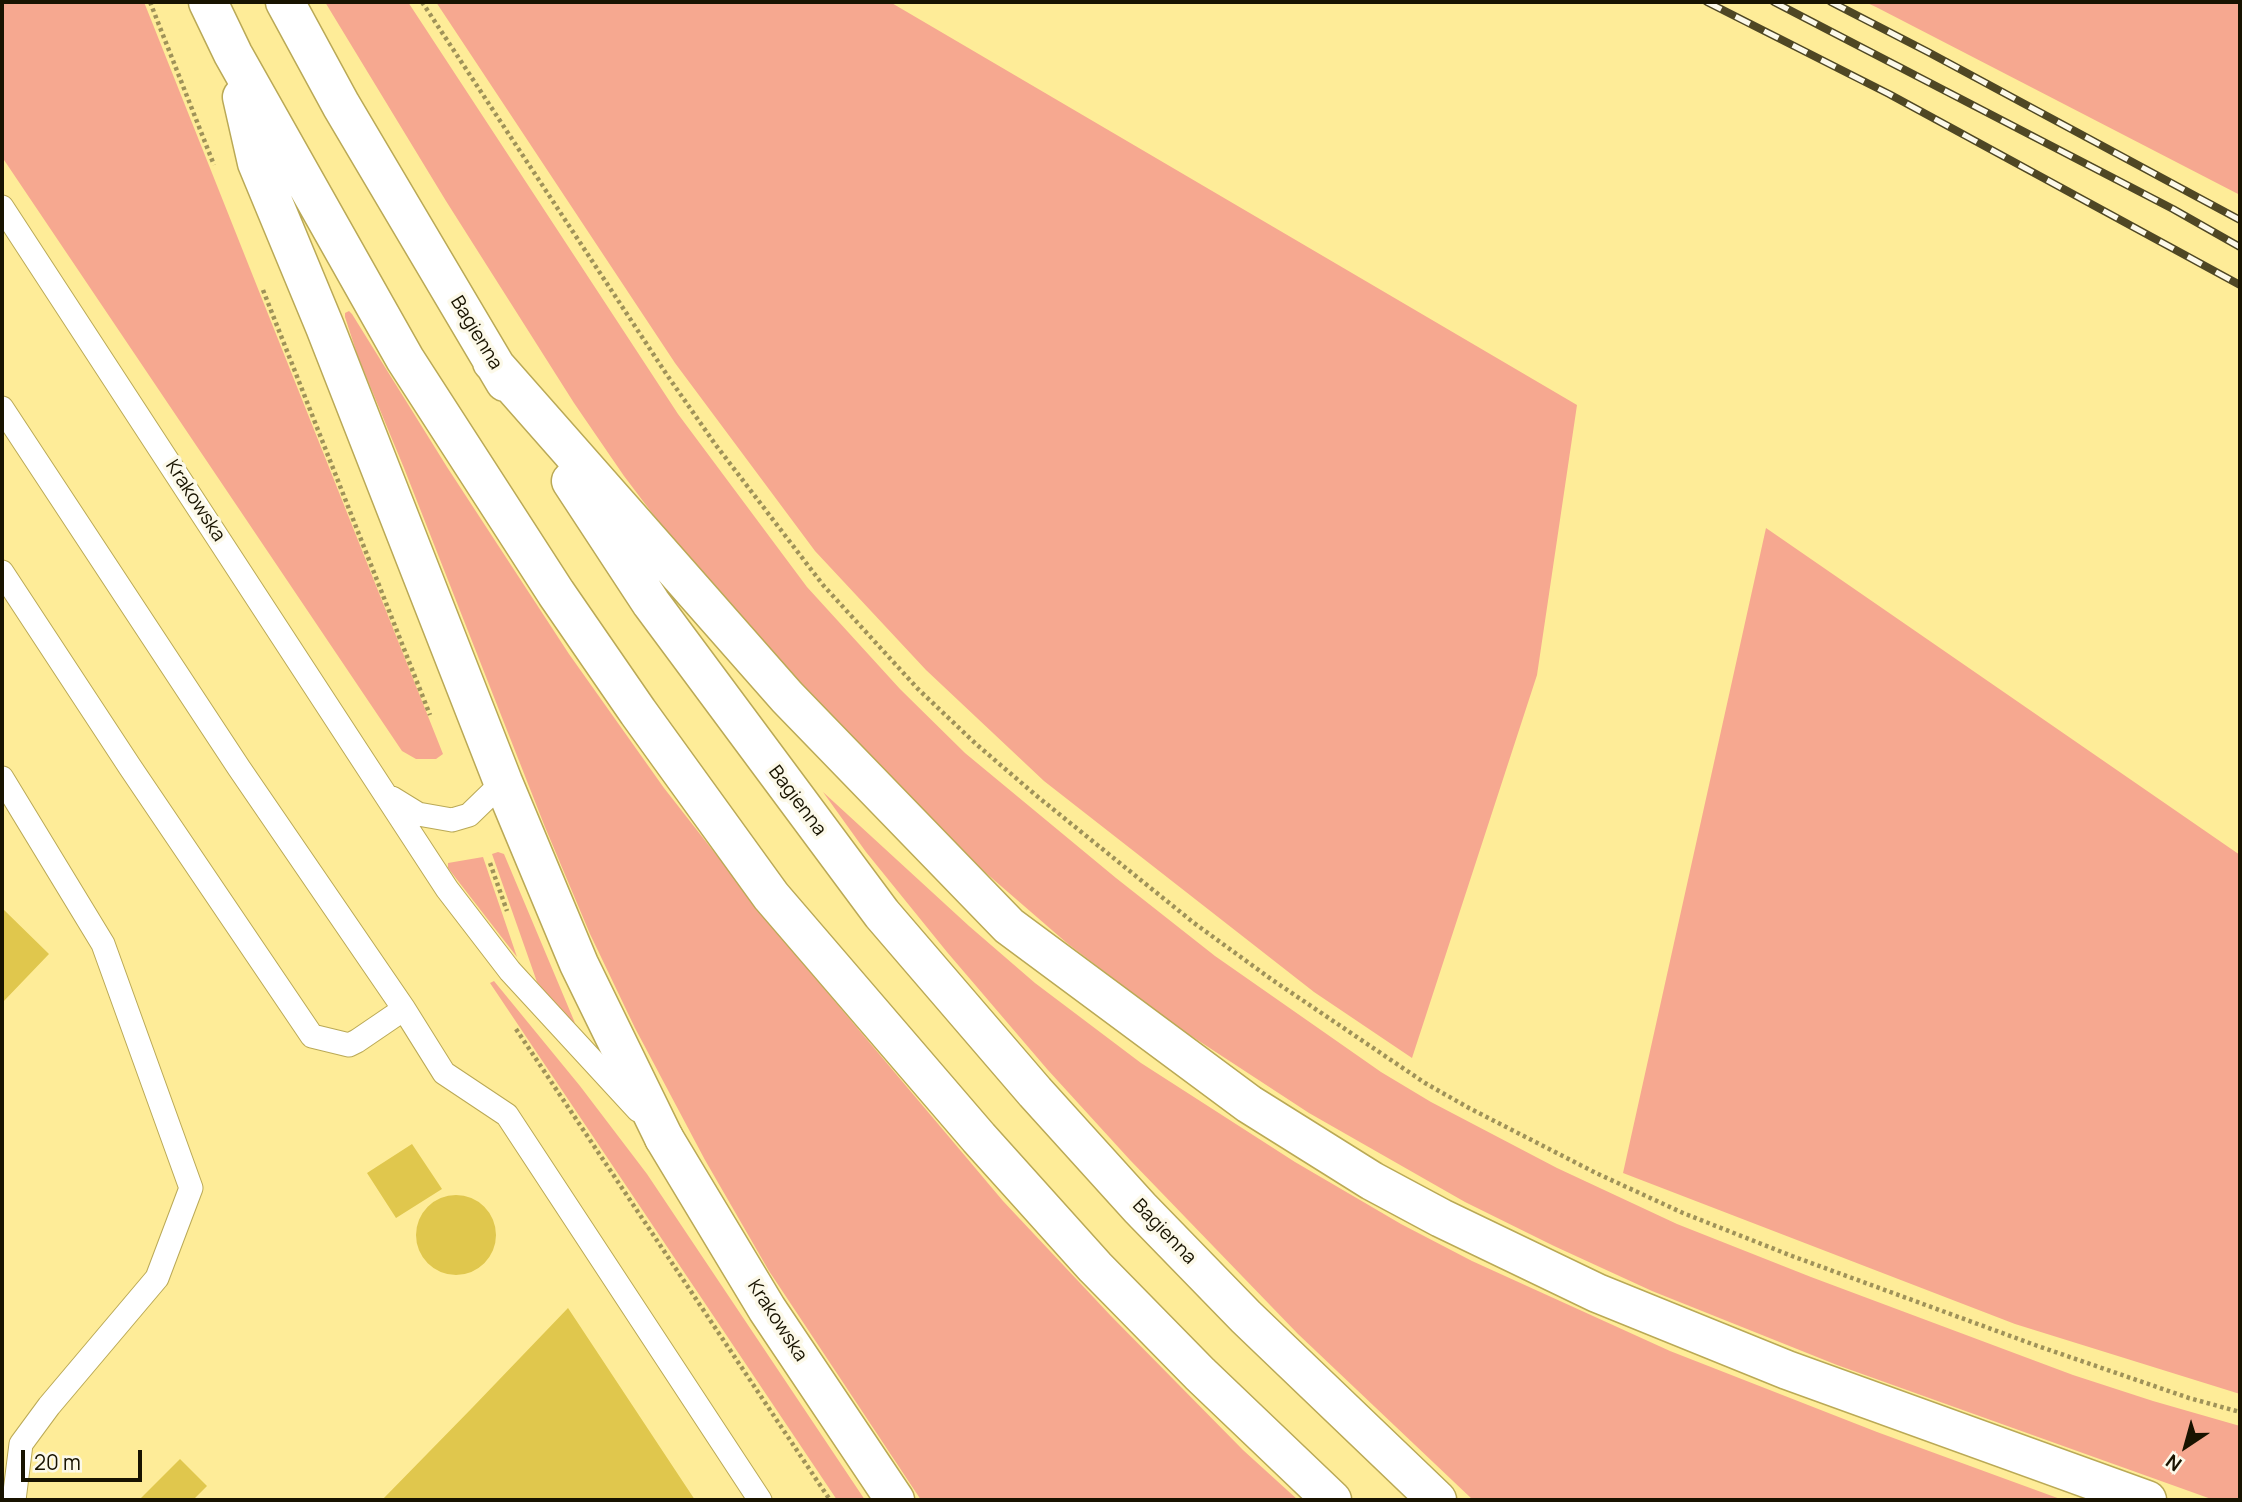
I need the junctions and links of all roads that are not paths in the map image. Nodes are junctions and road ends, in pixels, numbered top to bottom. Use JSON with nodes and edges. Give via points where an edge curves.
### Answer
{"nodes":[{"id":1,"x":208,"y":2,"type":"edge"},
{"id":2,"x":285,"y":2,"type":"edge"},
{"id":3,"x":233,"y":54,"type":"junction"},
{"id":4,"x":2,"y":207,"type":"edge"},
{"id":5,"x":492,"y":362,"type":"junction"},
{"id":6,"x":2,"y":408,"type":"edge"},
{"id":7,"x":2,"y":572,"type":"edge"},
{"id":8,"x":2,"y":778,"type":"edge"},
{"id":9,"x":503,"y":782,"type":"junction"},
{"id":10,"x":387,"y":795,"type":"junction"},
{"id":11,"x":404,"y":1009,"type":"junction"},
{"id":12,"x":664,"y":1138,"type":"junction"},
{"id":13,"x":14,"y":1500,"type":"edge"},
{"id":14,"x":760,"y":1500,"type":"edge"},
{"id":15,"x":895,"y":1500,"type":"edge"},
{"id":16,"x":1332,"y":1500,"type":"edge"},
{"id":17,"x":1437,"y":1500,"type":"edge"},
{"id":18,"x":2147,"y":1500,"type":"edge"}],
"edges":[{"from":1,"to":3,"type":"main road"},
{"from":2,"to":5,"type":"main road","name":"Bagienna"},
{"from":3,"to":9,"type":"main road","name":"Krakowska","via":[[257,163]]},
{"from":3,"to":16,"type":"main road","via":[[412,370],[564,604],[771,895],[1096,1267]]},
{"from":4,"to":10,"type":"lane","name":"Krakowska"},
{"from":5,"to":17,"type":"main road","name":"Bagienna","via":[[651,603],[882,914],[1140,1208]]},
{"from":5,"to":18,"type":"main road","via":[[787,697],[1009,926],[1249,1104],[1373,1181],[1597,1293],[1787,1370]]},
{"from":6,"to":11,"type":"lane"},
{"from":7,"to":11,"type":"lane","via":[[312,1036],[349,1045]]},
{"from":8,"to":13,"type":"lane","via":[[103,944],[191,1188],[157,1278],[21,1444]]},
{"from":9,"to":10,"type":"lane","via":[[469,815],[452,820],[418,814]]},
{"from":9,"to":12,"type":"main road","name":"Krakowska","via":[[579,964]]},
{"from":10,"to":12,"type":"lane","name":"Krakowska","via":[[447,889],[510,971]]},
{"from":11,"to":14,"type":"lane","via":[[444,1073],[507,1115]]},
{"from":12,"to":15,"type":"main road","name":"Krakowska","via":[[768,1309]]}]}
